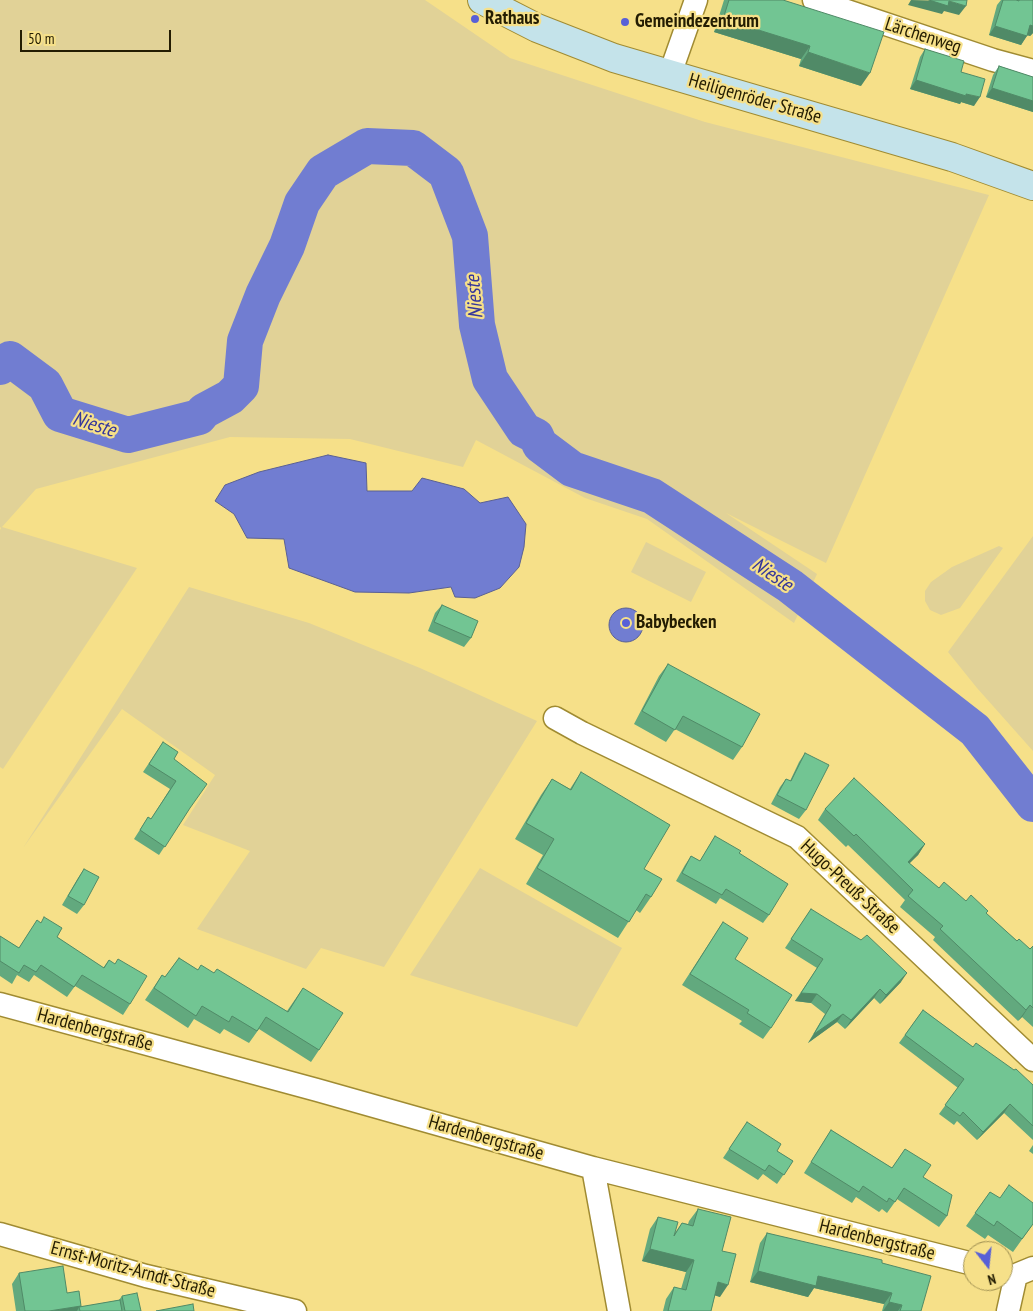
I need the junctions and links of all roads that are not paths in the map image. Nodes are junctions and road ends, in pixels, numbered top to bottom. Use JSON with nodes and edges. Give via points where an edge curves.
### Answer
{"nodes":[{"id":1,"x":482,"y":0,"type":"edge"},
{"id":2,"x":696,"y":0,"type":"edge"},
{"id":3,"x":814,"y":0,"type":"edge"},
{"id":4,"x":1033,"y":71,"type":"edge"},
{"id":5,"x":670,"y":74,"type":"junction"},
{"id":6,"x":1033,"y":186,"type":"edge"},
{"id":7,"x":555,"y":718,"type":"dead end"},
{"id":8,"x":0,"y":1004,"type":"edge"},
{"id":9,"x":1033,"y":1060,"type":"edge"},
{"id":10,"x":593,"y":1168,"type":"junction"},
{"id":11,"x":0,"y":1234,"type":"edge"},
{"id":12,"x":963,"y":1261,"type":"edge"},
{"id":13,"x":1017,"y":1272,"type":"edge"},
{"id":14,"x":295,"y":1311,"type":"edge"},
{"id":15,"x":619,"y":1311,"type":"edge"},
{"id":16,"x":1008,"y":1311,"type":"edge"}],
"edges":[{"from":1,"to":5,"type":"street","name":"Heiligenröder Straße","via":[[537,28],[614,58]]},
{"from":2,"to":5,"type":"street"},
{"from":3,"to":4,"type":"street","name":"Lärchenweg"},
{"from":5,"to":6,"type":"street","name":"Heiligenröder Straße","via":[[952,157]]},
{"from":7,"to":9,"type":"street","name":"Hugo-Preuß-Straße","via":[[797,837]]},
{"from":8,"to":10,"type":"street","name":"Hardenbergstraße"},
{"from":10,"to":12,"type":"street","name":"Hardenbergstraße"},
{"from":10,"to":15,"type":"street"},
{"from":11,"to":14,"type":"street","name":"Ernst-Moritz-Arndt-Straße","via":[[146,1276]]},
{"from":13,"to":16,"type":"street"}]}
